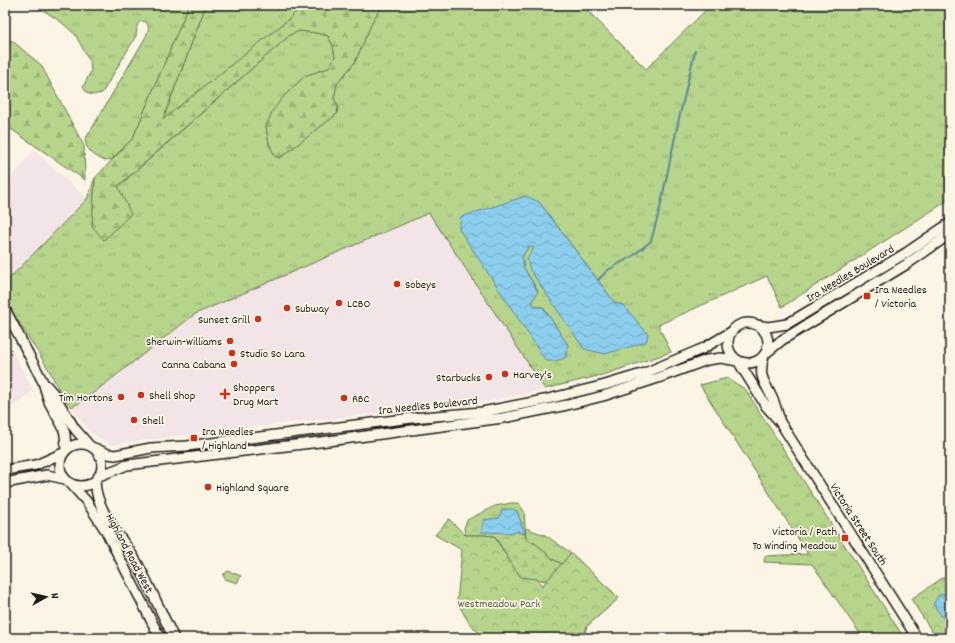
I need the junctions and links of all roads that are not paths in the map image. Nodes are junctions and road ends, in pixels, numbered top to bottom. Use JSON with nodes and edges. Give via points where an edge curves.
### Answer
{"nodes":[{"id":1,"x":950,"y":223,"type":"edge"},
{"id":2,"x":950,"y":234,"type":"edge"},
{"id":3,"x":5,"y":309,"type":"edge"},
{"id":4,"x":757,"y":325,"type":"junction"},
{"id":5,"x":731,"y":332,"type":"junction"},
{"id":6,"x":765,"y":354,"type":"junction"},
{"id":7,"x":738,"y":361,"type":"junction"},
{"id":8,"x":43,"y":382,"type":"junction"},
{"id":9,"x":780,"y":422,"type":"junction"},
{"id":10,"x":91,"y":446,"type":"junction"},
{"id":11,"x":65,"y":451,"type":"junction"},
{"id":12,"x":5,"y":470,"type":"edge"},
{"id":13,"x":97,"y":478,"type":"junction"},
{"id":14,"x":68,"y":481,"type":"junction"},
{"id":15,"x":5,"y":483,"type":"edge"},
{"id":16,"x":160,"y":638,"type":"edge"},
{"id":17,"x":174,"y":638,"type":"edge"},
{"id":18,"x":917,"y":638,"type":"edge"}],
"edges":[{"from":1,"to":4,"type":"main road","name":"Ira Needles Boulevard","via":[[906,254],[787,324],[768,327]]},
{"from":2,"to":6,"type":"main road","name":"Ira Needles Boulevard","via":[[907,264],[782,340]]},
{"from":3,"to":8,"type":"main road"},
{"from":4,"to":5,"type":"main road","via":[[741,324]]},
{"from":4,"to":6,"type":"main road","via":[[767,336]]},
{"from":5,"to":7,"type":"main road","via":[[728,347]]},
{"from":5,"to":10,"type":"main road","name":"Ira Needles Boulevard","via":[[704,348],[645,373],[576,393],[482,412],[151,448],[121,454],[108,454]]},
{"from":6,"to":7,"type":"main road","via":[[752,363]]},
{"from":6,"to":9,"type":"main road","name":"Victoria Street South","via":[[761,376]]},
{"from":7,"to":9,"type":"main road","name":"Victoria Street South","via":[[766,406]]},
{"from":7,"to":13,"type":"main road","name":"Ira Needles Boulevard","via":[[721,358],[707,360],[603,396],[503,418],[127,465]]},
{"from":8,"to":10,"type":"main road","via":[[53,393],[75,429]]},
{"from":8,"to":11,"type":"main road","via":[[49,402],[63,427]]},
{"from":9,"to":18,"type":"main road","name":"Victoria Street South"},
{"from":10,"to":11,"type":"main road","via":[[80,443]]},
{"from":10,"to":13,"type":"main road","via":[[102,461],[102,469]]},
{"from":11,"to":12,"type":"main road","via":[[36,465]]},
{"from":11,"to":14,"type":"main road","via":[[60,462],[60,471]]},
{"from":13,"to":14,"type":"main road","via":[[84,486]]},
{"from":13,"to":17,"type":"main road","name":"Highland Road West","via":[[97,498],[136,562]]},
{"from":14,"to":15,"type":"main road","via":[[47,475]]},
{"from":14,"to":16,"type":"main road","name":"Highland Road West","via":[[87,502],[106,531]]}]}
